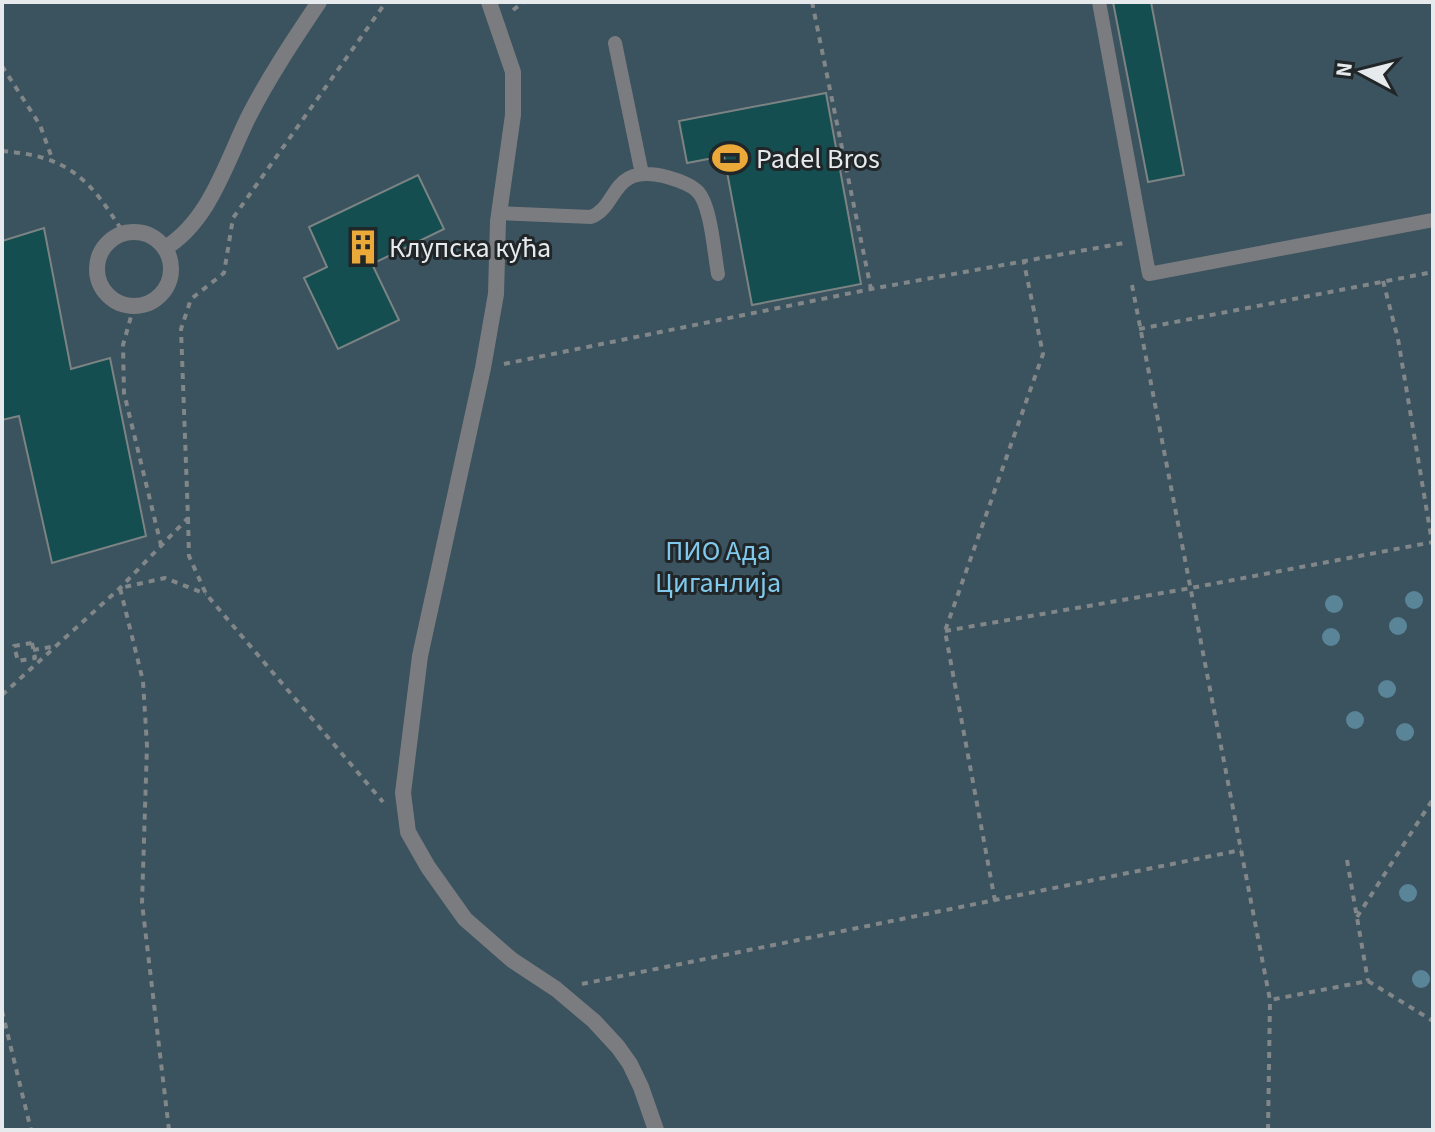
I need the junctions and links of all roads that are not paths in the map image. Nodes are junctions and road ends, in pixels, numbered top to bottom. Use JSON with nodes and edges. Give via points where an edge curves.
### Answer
{"nodes":[{"id":1,"x":319,"y":2,"type":"edge"},
{"id":2,"x":489,"y":2,"type":"edge"},
{"id":3,"x":1099,"y":2,"type":"edge"},
{"id":4,"x":615,"y":43,"type":"dead end"},
{"id":5,"x":642,"y":174,"type":"junction"},
{"id":6,"x":499,"y":213,"type":"junction"},
{"id":7,"x":1433,"y":220,"type":"edge"},
{"id":8,"x":165,"y":248,"type":"junction"},
{"id":9,"x":718,"y":274,"type":"dead end"},
{"id":10,"x":656,"y":1130,"type":"edge"}],
"edges":[{"from":1,"to":8,"type":"street","via":[[251,112],[209,199],[188,230]]},
{"from":2,"to":6,"type":"street","via":[[513,72],[513,115]]},
{"from":3,"to":7,"type":"lane","via":[[1149,274]]},
{"from":4,"to":5,"type":"lane"},
{"from":5,"to":6,"type":"lane","via":[[629,178],[601,214],[591,217]]},
{"from":5,"to":9,"type":"lane","via":[[686,183],[698,191]]},
{"from":6,"to":10,"type":"street","via":[[496,294],[483,368],[420,656],[403,793],[408,832],[465,919],[556,989],[618,1047],[636,1075]]},
{"from":8,"to":8,"type":"street","via":[[146,234],[113,238],[97,268],[104,290],[122,304],[145,304],[163,291],[171,270]]}]}
